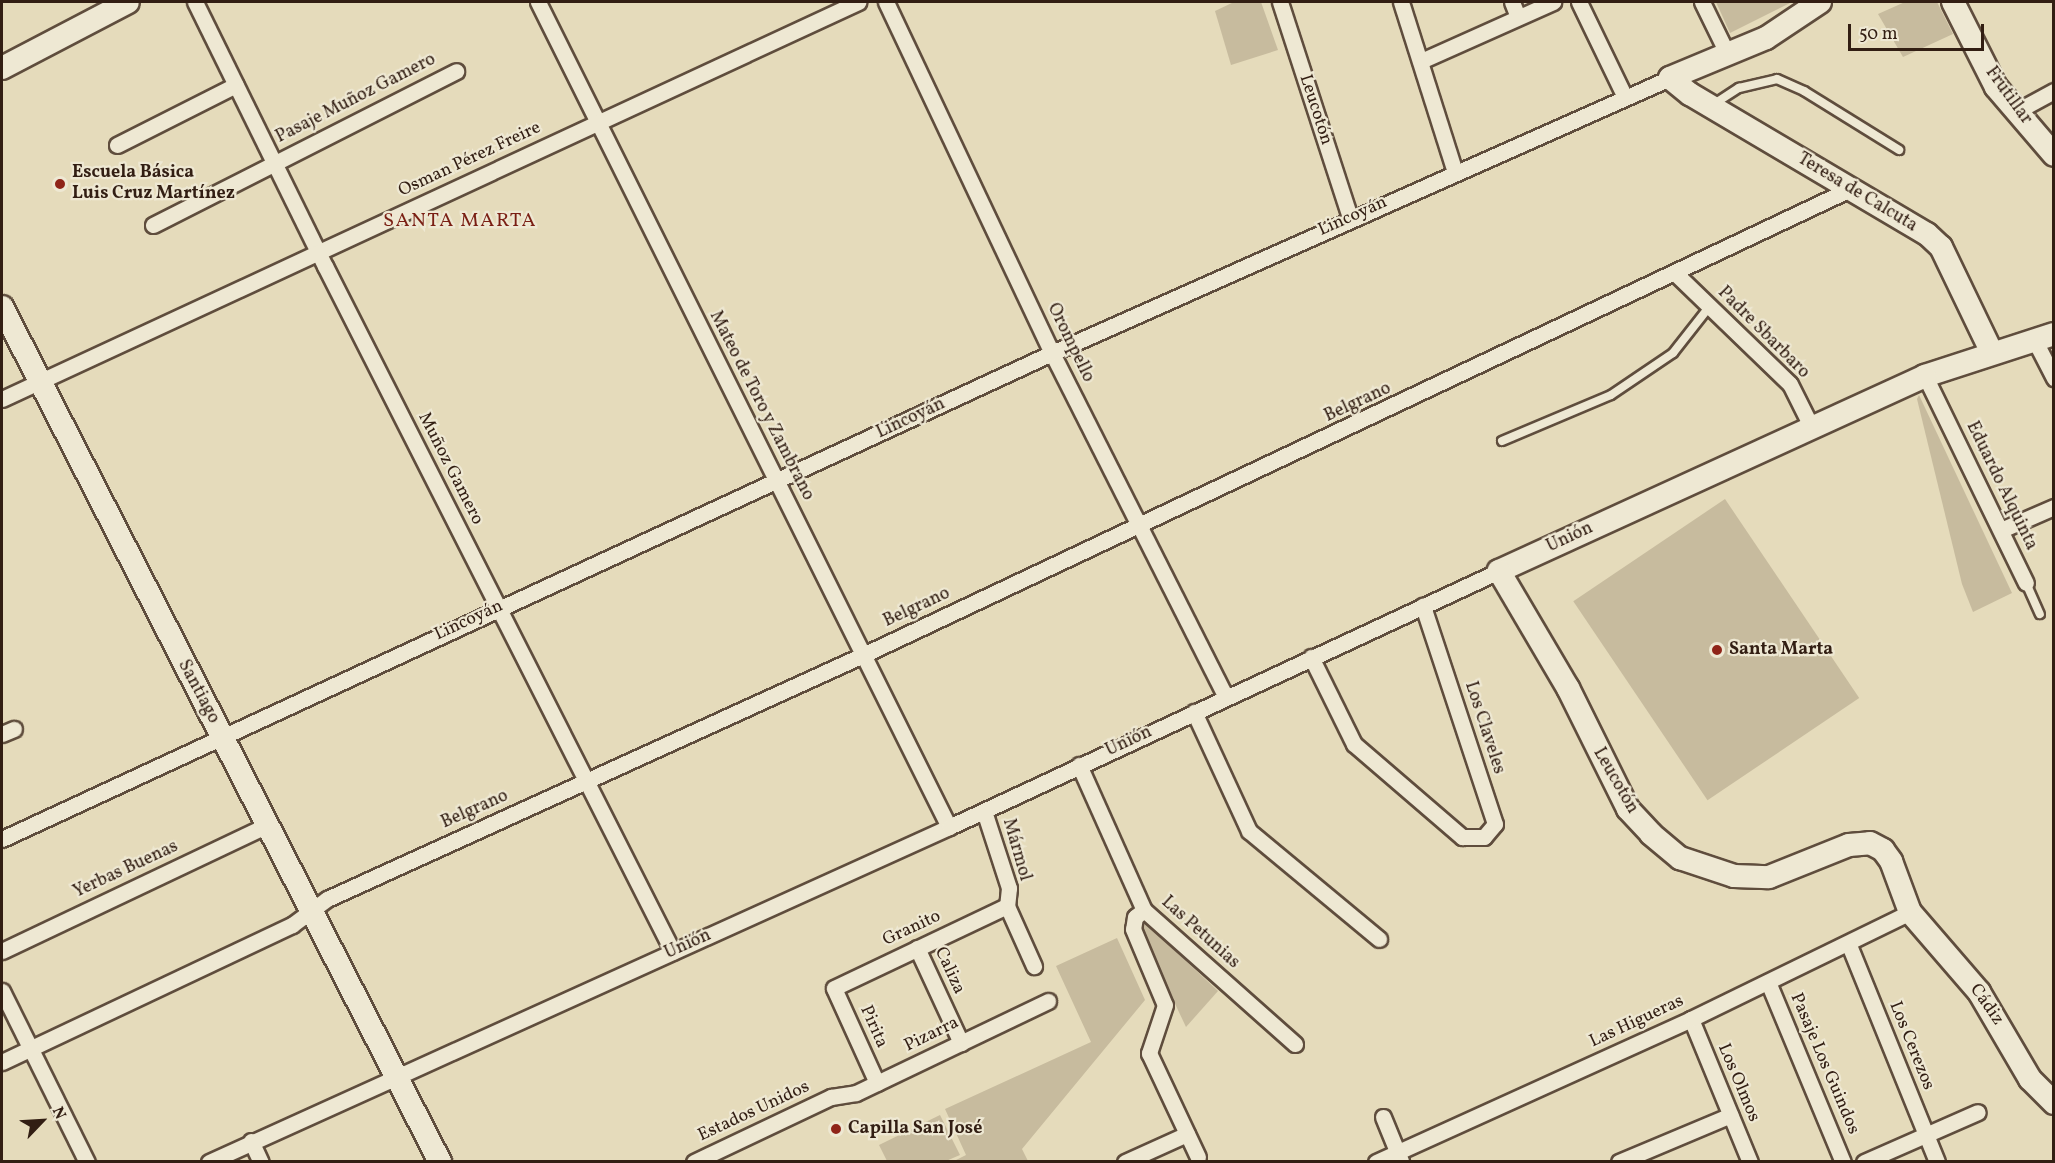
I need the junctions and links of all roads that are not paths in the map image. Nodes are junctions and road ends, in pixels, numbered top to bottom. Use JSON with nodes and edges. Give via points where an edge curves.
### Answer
{"nodes":[{"id":1,"x":128,"y":2,"type":"edge"},
{"id":2,"x":195,"y":2,"type":"edge"},
{"id":3,"x":538,"y":2,"type":"edge"},
{"id":4,"x":858,"y":2,"type":"edge"},
{"id":5,"x":886,"y":2,"type":"edge"},
{"id":6,"x":1280,"y":2,"type":"edge"},
{"id":7,"x":1401,"y":2,"type":"edge"},
{"id":8,"x":1512,"y":2,"type":"edge"},
{"id":9,"x":1553,"y":2,"type":"edge"},
{"id":10,"x":1579,"y":2,"type":"edge"},
{"id":11,"x":1702,"y":2,"type":"edge"},
{"id":12,"x":1820,"y":2,"type":"edge"},
{"id":13,"x":1953,"y":2,"type":"edge"},
{"id":14,"x":1518,"y":17,"type":"junction"},
{"id":15,"x":1727,"y":53,"type":"junction"},
{"id":16,"x":1421,"y":61,"type":"junction"},
{"id":17,"x":2,"y":68,"type":"edge"},
{"id":18,"x":456,"y":71,"type":"dead end"},
{"id":19,"x":1670,"y":78,"type":"junction"},
{"id":20,"x":236,"y":85,"type":"junction"},
{"id":21,"x":2054,"y":91,"type":"edge"},
{"id":22,"x":1625,"y":97,"type":"junction"},
{"id":23,"x":1710,"y":106,"type":"junction"},
{"id":24,"x":2017,"y":111,"type":"junction"},
{"id":25,"x":598,"y":122,"type":"junction"},
{"id":26,"x":117,"y":145,"type":"dead end"},
{"id":27,"x":1899,"y":150,"type":"dead end"},
{"id":28,"x":2054,"y":155,"type":"edge"},
{"id":29,"x":274,"y":162,"type":"junction"},
{"id":30,"x":1455,"y":172,"type":"junction"},
{"id":31,"x":1850,"y":189,"type":"junction"},
{"id":32,"x":1350,"y":218,"type":"junction"},
{"id":33,"x":153,"y":225,"type":"dead end"},
{"id":34,"x":318,"y":252,"type":"junction"},
{"id":35,"x":1676,"y":274,"type":"junction"},
{"id":36,"x":1710,"y":306,"type":"junction"},
{"id":37,"x":2,"y":307,"type":"edge"},
{"id":38,"x":2044,"y":337,"type":"edge"},
{"id":39,"x":1052,"y":352,"type":"junction"},
{"id":40,"x":1992,"y":353,"type":"junction"},
{"id":41,"x":1925,"y":376,"type":"junction"},
{"id":42,"x":2054,"y":378,"type":"edge"},
{"id":43,"x":39,"y":381,"type":"junction"},
{"id":44,"x":2,"y":399,"type":"edge"},
{"id":45,"x":1810,"y":426,"type":"junction"},
{"id":46,"x":1502,"y":441,"type":"dead end"},
{"id":47,"x":777,"y":481,"type":"junction"},
{"id":48,"x":2054,"y":507,"type":"edge"},
{"id":49,"x":1140,"y":525,"type":"junction"},
{"id":50,"x":2001,"y":530,"type":"junction"},
{"id":51,"x":1499,"y":571,"type":"junction"},
{"id":52,"x":2026,"y":583,"type":"joint"},
{"id":53,"x":1423,"y":606,"type":"junction"},
{"id":54,"x":498,"y":607,"type":"junction"},
{"id":55,"x":2040,"y":614,"type":"dead end"},
{"id":56,"x":863,"y":655,"type":"junction"},
{"id":57,"x":1311,"y":657,"type":"junction"},
{"id":58,"x":1226,"y":698,"type":"junction"},
{"id":59,"x":1194,"y":712,"type":"junction"},
{"id":60,"x":222,"y":737,"type":"junction"},
{"id":61,"x":1078,"y":765,"type":"junction"},
{"id":62,"x":586,"y":781,"type":"junction"},
{"id":63,"x":984,"y":811,"type":"junction"},
{"id":64,"x":267,"y":825,"type":"junction"},
{"id":65,"x":950,"y":827,"type":"junction"},
{"id":66,"x":2,"y":839,"type":"edge"},
{"id":67,"x":1007,"y":906,"type":"junction"},
{"id":68,"x":310,"y":910,"type":"junction"},
{"id":69,"x":1144,"y":910,"type":"junction"},
{"id":70,"x":1910,"y":912,"type":"junction"},
{"id":71,"x":1379,"y":939,"type":"dead end"},
{"id":72,"x":1849,"y":945,"type":"junction"},
{"id":73,"x":917,"y":948,"type":"junction"},
{"id":74,"x":2,"y":951,"type":"edge"},
{"id":75,"x":673,"y":952,"type":"junction"},
{"id":76,"x":1034,"y":966,"type":"dead end"},
{"id":77,"x":1768,"y":982,"type":"junction"},
{"id":78,"x":834,"y":988,"type":"joint"},
{"id":79,"x":2,"y":991,"type":"edge"},
{"id":80,"x":1048,"y":1001,"type":"dead end"},
{"id":81,"x":1690,"y":1019,"type":"junction"},
{"id":82,"x":961,"y":1043,"type":"junction"},
{"id":83,"x":1295,"y":1044,"type":"dead end"},
{"id":84,"x":31,"y":1047,"type":"junction"},
{"id":85,"x":2,"y":1062,"type":"edge"},
{"id":86,"x":397,"y":1076,"type":"junction"},
{"id":87,"x":877,"y":1083,"type":"junction"},
{"id":88,"x":831,"y":1098,"type":"joint"},
{"id":89,"x":2054,"y":1103,"type":"edge"},
{"id":90,"x":1978,"y":1112,"type":"dead end"},
{"id":91,"x":1731,"y":1115,"type":"junction"},
{"id":92,"x":1383,"y":1117,"type":"dead end"},
{"id":93,"x":1187,"y":1134,"type":"junction"},
{"id":94,"x":1926,"y":1136,"type":"junction"},
{"id":95,"x":251,"y":1141,"type":"junction"},
{"id":96,"x":1198,"y":1157,"type":"dead end"},
{"id":97,"x":1400,"y":1157,"type":"edge"},
{"id":98,"x":87,"y":1161,"type":"edge"},
{"id":99,"x":208,"y":1161,"type":"edge"},
{"id":100,"x":261,"y":1161,"type":"edge"},
{"id":101,"x":440,"y":1161,"type":"edge"},
{"id":102,"x":694,"y":1161,"type":"edge"},
{"id":103,"x":1125,"y":1161,"type":"edge"},
{"id":104,"x":1377,"y":1161,"type":"edge"},
{"id":105,"x":1619,"y":1161,"type":"edge"},
{"id":106,"x":1750,"y":1161,"type":"edge"},
{"id":107,"x":1843,"y":1161,"type":"edge"},
{"id":108,"x":1864,"y":1161,"type":"edge"},
{"id":109,"x":1937,"y":1161,"type":"edge"}],
"edges":[{"from":1,"to":17,"type":"street"},
{"from":2,"to":20,"type":"street","name":"Muñoz Gamero"},
{"from":3,"to":25,"type":"street","name":"Mateo de Toro y Zambrano"},
{"from":4,"to":25,"type":"street","name":"Osman Pérez Freire"},
{"from":5,"to":39,"type":"street","name":"Orompello"},
{"from":6,"to":32,"type":"street","name":"Leucotón"},
{"from":7,"to":16,"type":"street"},
{"from":8,"to":14,"type":"street"},
{"from":9,"to":14,"type":"street"},
{"from":10,"to":22,"type":"street"},
{"from":11,"to":15,"type":"street"},
{"from":12,"to":15,"type":"street","name":"Lincoyán","via":[[1790,25]]},
{"from":13,"to":24,"type":"street","name":"Frutillar","via":[[1996,87]]},
{"from":14,"to":16,"type":"street"},
{"from":15,"to":19,"type":"street","name":"Lincoyán"},
{"from":16,"to":30,"type":"street"},
{"from":18,"to":29,"type":"street","name":"Pasaje Muñoz Gamero"},
{"from":19,"to":22,"type":"street","name":"Lincoyán"},
{"from":19,"to":23,"type":"street","name":"Teresa de Calcuta"},
{"from":20,"to":26,"type":"street"},
{"from":20,"to":29,"type":"street","name":"Muñoz Gamero"},
{"from":21,"to":24,"type":"street"},
{"from":22,"to":30,"type":"street","name":"Lincoyán"},
{"from":23,"to":27,"type":"lane","via":[[1739,88],[1777,79],[1804,91]]},
{"from":23,"to":31,"type":"street","name":"Teresa de Calcuta"},
{"from":24,"to":28,"type":"street","name":"Frutillar"},
{"from":25,"to":34,"type":"street","name":"Osman Pérez Freire"},
{"from":25,"to":47,"type":"street","name":"Mateo de Toro y Zambrano"},
{"from":29,"to":33,"type":"street","name":"Pasaje Muñoz Gamero"},
{"from":29,"to":34,"type":"street","name":"Muñoz Gamero"},
{"from":30,"to":32,"type":"street","name":"Lincoyán"},
{"from":31,"to":35,"type":"street","name":"Belgrano"},
{"from":31,"to":40,"type":"street","name":"Teresa de Calcuta","via":[[1927,234],[1941,247]]},
{"from":32,"to":39,"type":"street","name":"Lincoyán"},
{"from":34,"to":43,"type":"street","name":"Osman Pérez Freire"},
{"from":34,"to":54,"type":"street","name":"Muñoz Gamero"},
{"from":35,"to":36,"type":"street","name":"Padre Sbarbaro"},
{"from":35,"to":49,"type":"street","name":"Belgrano"},
{"from":36,"to":45,"type":"street","name":"Padre Sbarbaro","via":[[1790,384]]},
{"from":36,"to":46,"type":"lane","via":[[1673,353],[1611,395]]},
{"from":37,"to":43,"type":"street","name":"Santiago"},
{"from":38,"to":40,"type":"street","name":"Unión"},
{"from":38,"to":42,"type":"street"},
{"from":39,"to":47,"type":"street","name":"Lincoyán"},
{"from":39,"to":49,"type":"street","name":"Orompello"},
{"from":40,"to":41,"type":"street","name":"Unión"},
{"from":41,"to":45,"type":"street","name":"Unión"},
{"from":41,"to":50,"type":"street","name":"Eduardo Alquinta"},
{"from":43,"to":44,"type":"street","name":"Osman Pérez Freire"},
{"from":43,"to":60,"type":"street","name":"Santiago"},
{"from":45,"to":51,"type":"street","name":"Unión"},
{"from":47,"to":54,"type":"street","name":"Lincoyán"},
{"from":47,"to":56,"type":"street","name":"Mateo de Toro y Zambrano"},
{"from":48,"to":50,"type":"street"},
{"from":49,"to":56,"type":"street","name":"Belgrano"},
{"from":49,"to":58,"type":"street","name":"Orompello"},
{"from":50,"to":52,"type":"street","name":"Eduardo Alquinta"},
{"from":51,"to":53,"type":"street","name":"Unión"},
{"from":51,"to":70,"type":"street","name":"Leucotón","via":[[1568,688],[1628,809],[1665,846],[1680,858],[1709,870],[1769,877],[1849,845],[1870,843],[1891,861]]},
{"from":52,"to":55,"type":"lane","name":"Eduardo Alquinta"},
{"from":53,"to":57,"type":"street","name":"Unión"},
{"from":53,"to":57,"type":"street","name":"Los Claveles","via":[[1495,824],[1484,837],[1462,837],[1354,744]]},
{"from":54,"to":60,"type":"street","name":"Lincoyán"},
{"from":54,"to":62,"type":"street","name":"Muñoz Gamero"},
{"from":56,"to":62,"type":"street","name":"Belgrano"},
{"from":56,"to":65,"type":"street","name":"Mateo de Toro y Zambrano"},
{"from":57,"to":58,"type":"street","name":"Unión"},
{"from":58,"to":59,"type":"street","name":"Unión"},
{"from":59,"to":61,"type":"street","name":"Unión"},
{"from":59,"to":71,"type":"street","via":[[1249,831]]},
{"from":60,"to":64,"type":"street","name":"Santiago"},
{"from":60,"to":66,"type":"street","name":"Lincoyán"},
{"from":61,"to":63,"type":"street","name":"Unión"},
{"from":61,"to":69,"type":"street","name":"Las Petunias"},
{"from":62,"to":68,"type":"street","name":"Belgrano","via":[[327,898]]},
{"from":62,"to":75,"type":"street","name":"Muñoz Gamero"},
{"from":63,"to":65,"type":"street","name":"Unión"},
{"from":63,"to":67,"type":"street","name":"Mármol","via":[[1009,888]]},
{"from":64,"to":68,"type":"street","name":"Santiago"},
{"from":64,"to":74,"type":"street","name":"Yerbas Buenas"},
{"from":65,"to":75,"type":"street","name":"Unión"},
{"from":67,"to":73,"type":"street","name":"Granito"},
{"from":67,"to":76,"type":"street","name":"Mármol"},
{"from":68,"to":84,"type":"street","name":"Belgrano","via":[[292,925]]},
{"from":68,"to":86,"type":"street","name":"Santiago"},
{"from":69,"to":83,"type":"street","name":"Las Petunias"},
{"from":69,"to":93,"type":"street","via":[[1135,917],[1133,929],[1165,1005],[1149,1053]]},
{"from":70,"to":72,"type":"street","name":"Las Higueras"},
{"from":70,"to":89,"type":"street","name":"Cádiz","via":[[1979,992],[2030,1079]]},
{"from":72,"to":77,"type":"street","name":"Las Higueras"},
{"from":72,"to":94,"type":"street","name":"Los Cerezos"},
{"from":73,"to":78,"type":"street","name":"Granito"},
{"from":73,"to":82,"type":"street","name":"Caliza"},
{"from":75,"to":86,"type":"street","name":"Unión"},
{"from":77,"to":81,"type":"street","name":"Las Higueras"},
{"from":77,"to":107,"type":"street","name":"Pasaje Los Guindos"},
{"from":78,"to":87,"type":"street","name":"Pirita"},
{"from":79,"to":84,"type":"street"},
{"from":80,"to":82,"type":"street","name":"Pizarra"},
{"from":81,"to":91,"type":"street","name":"Los Olmos"},
{"from":81,"to":97,"type":"street","name":"Las Higueras"},
{"from":82,"to":87,"type":"street","name":"Pizarra"},
{"from":84,"to":85,"type":"street","name":"Belgrano"},
{"from":84,"to":98,"type":"street"},
{"from":86,"to":95,"type":"street","name":"Unión"},
{"from":86,"to":101,"type":"street","name":"Santiago"},
{"from":87,"to":88,"type":"street","name":"Pizarra"},
{"from":88,"to":102,"type":"street","name":"Estados Unidos"},
{"from":90,"to":94,"type":"street"},
{"from":91,"to":105,"type":"street"},
{"from":91,"to":106,"type":"street","name":"Los Olmos"},
{"from":92,"to":97,"type":"street"},
{"from":93,"to":96,"type":"street"},
{"from":93,"to":103,"type":"street"},
{"from":94,"to":108,"type":"street"},
{"from":94,"to":109,"type":"street","name":"Los Cerezos"},
{"from":95,"to":99,"type":"street","name":"Unión"},
{"from":95,"to":100,"type":"street"},
{"from":97,"to":104,"type":"street","name":"Las Higueras"}]}
